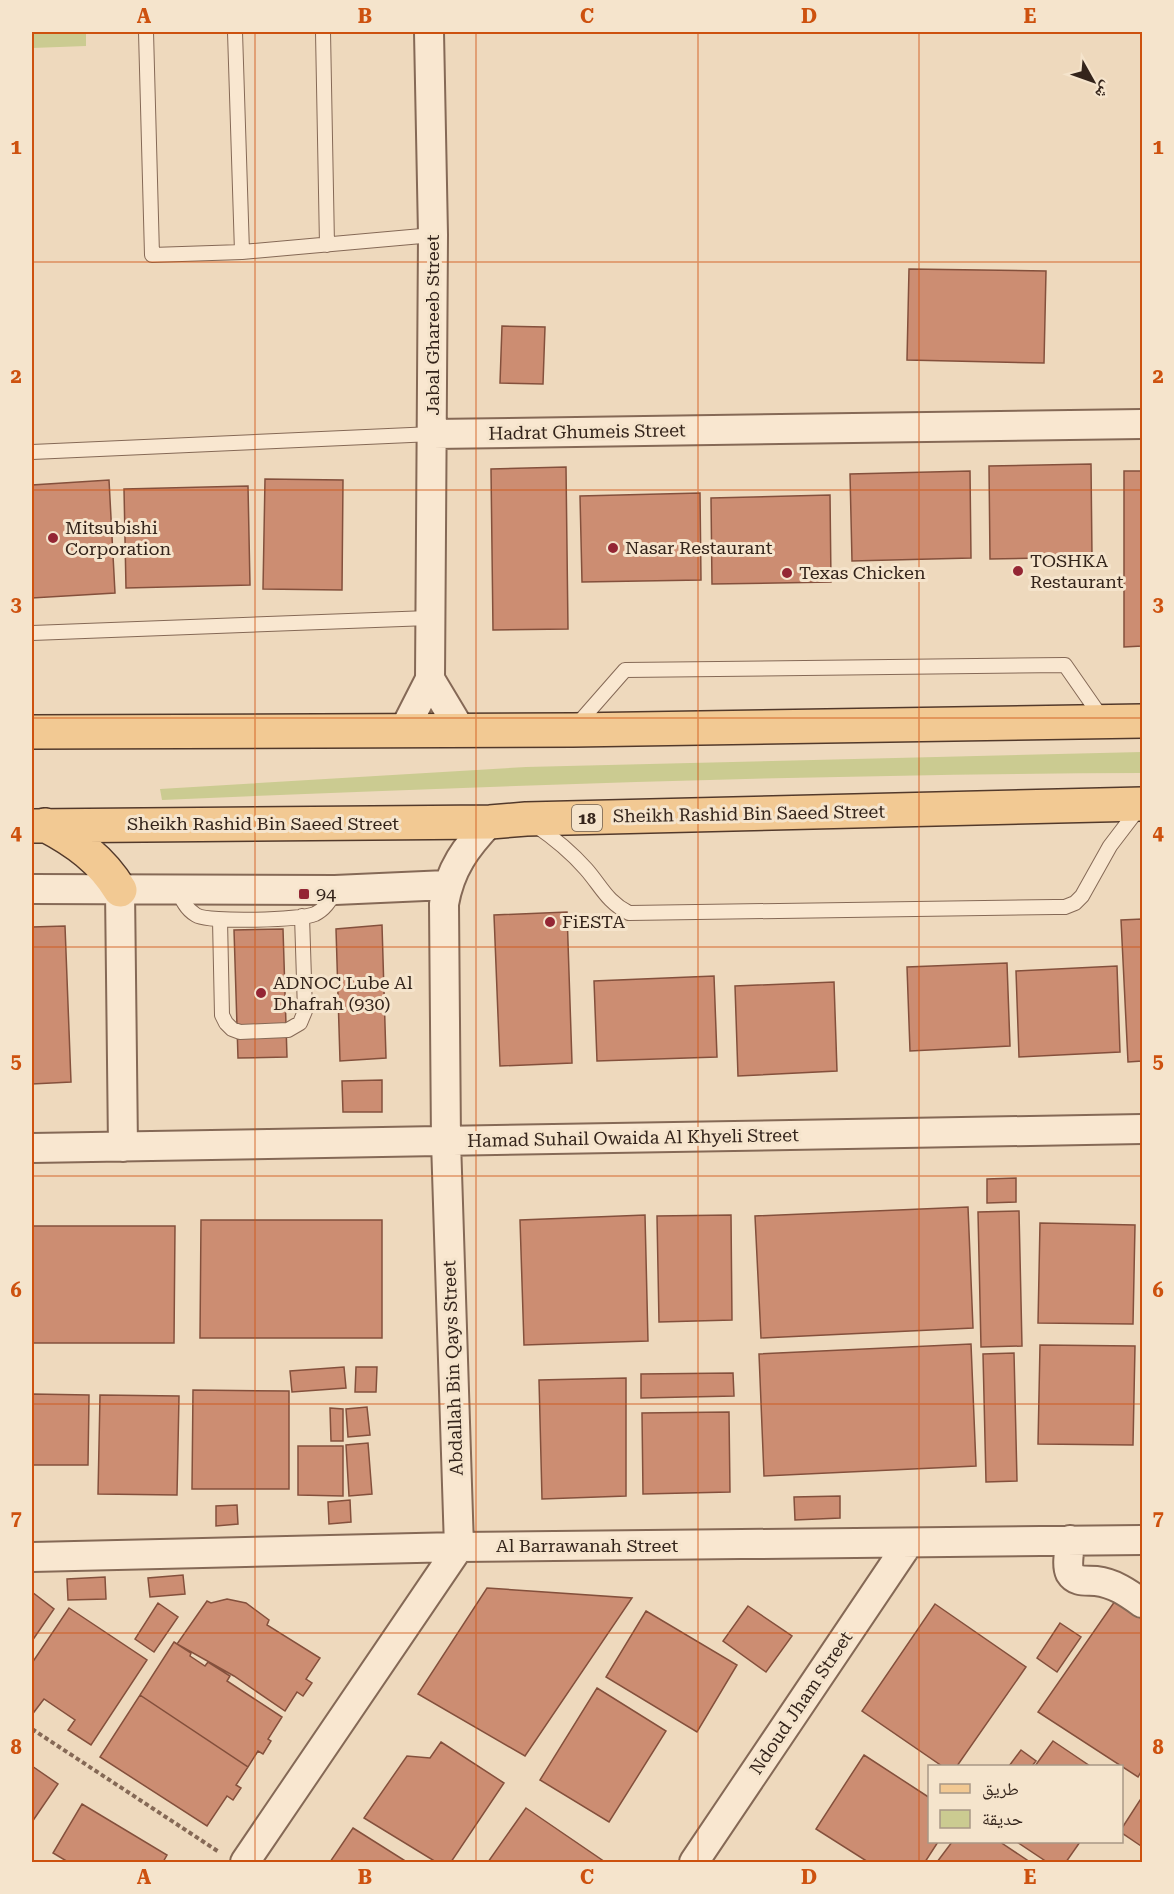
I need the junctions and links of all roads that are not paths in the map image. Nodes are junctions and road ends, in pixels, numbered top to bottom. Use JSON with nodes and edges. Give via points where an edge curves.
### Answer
{"nodes":[{"id":1,"x":146,"y":32,"type":"edge"},
{"id":2,"x":235,"y":32,"type":"edge"},
{"id":3,"x":323,"y":32,"type":"edge"},
{"id":4,"x":429,"y":32,"type":"edge"},
{"id":5,"x":433,"y":235,"type":"junction"},
{"id":6,"x":327,"y":245,"type":"junction"},
{"id":7,"x":242,"y":252,"type":"junction"},
{"id":8,"x":1143,"y":424,"type":"edge"},
{"id":9,"x":433,"y":434,"type":"junction"},
{"id":10,"x":32,"y":452,"type":"edge"},
{"id":11,"x":429,"y":618,"type":"junction"},
{"id":12,"x":32,"y":633,"type":"edge"},
{"id":13,"x":430,"y":679,"type":"junction"},
{"id":14,"x":1143,"y":721,"type":"edge"},
{"id":15,"x":1105,"y":722,"type":"junction"},
{"id":16,"x":460,"y":729,"type":"junction"},
{"id":17,"x":573,"y":729,"type":"junction"},
{"id":18,"x":404,"y":730,"type":"junction"},
{"id":19,"x":32,"y":732,"type":"edge"},
{"id":20,"x":1142,"y":804,"type":"edge"},
{"id":21,"x":526,"y":819,"type":"junction"},
{"id":22,"x":490,"y":822,"type":"junction"},
{"id":23,"x":38,"y":826,"type":"edge"},
{"id":24,"x":447,"y":885,"type":"junction"},
{"id":25,"x":32,"y":890,"type":"edge"},
{"id":26,"x":120,"y":890,"type":"junction"},
{"id":27,"x":178,"y":890,"type":"junction"},
{"id":28,"x":335,"y":890,"type":"junction"},
{"id":29,"x":302,"y":916,"type":"junction"},
{"id":30,"x":220,"y":920,"type":"junction"},
{"id":31,"x":1143,"y":1129,"type":"edge"},
{"id":32,"x":446,"y":1141,"type":"junction"},
{"id":33,"x":123,"y":1147,"type":"junction"},
{"id":34,"x":32,"y":1148,"type":"edge"},
{"id":35,"x":1070,"y":1540,"type":"junction"},
{"id":36,"x":1143,"y":1540,"type":"edge"},
{"id":37,"x":908,"y":1544,"type":"junction"},
{"id":38,"x":459,"y":1547,"type":"junction"},
{"id":39,"x":32,"y":1557,"type":"edge"},
{"id":40,"x":1143,"y":1603,"type":"edge"},
{"id":41,"x":236,"y":1859,"type":"edge"},
{"id":42,"x":694,"y":1863,"type":"edge"}],
"edges":[{"from":1,"to":7,"type":"lane","via":[[152,255]]},
{"from":2,"to":7,"type":"lane"},
{"from":3,"to":6,"type":"lane"},
{"from":4,"to":5,"type":"street","name":"Jabal Ghareeb Street"},
{"from":5,"to":6,"type":"lane"},
{"from":5,"to":9,"type":"street","name":"Jabal Ghareeb Street"},
{"from":6,"to":7,"type":"lane"},
{"from":8,"to":9,"type":"street","name":"Hadrat Ghumeis Street"},
{"from":9,"to":10,"type":"lane","name":"Hadrat Ghumeis Street"},
{"from":9,"to":11,"type":"street","name":"Jabal Ghareeb Street"},
{"from":11,"to":12,"type":"lane"},
{"from":11,"to":13,"type":"street","name":"Jabal Ghareeb Street"},
{"from":13,"to":16,"type":"street"},
{"from":13,"to":18,"type":"street"},
{"from":14,"to":15,"type":"main road"},
{"from":15,"to":17,"type":"main road"},
{"from":15,"to":17,"type":"lane","via":[[1065,665],[625,670]]},
{"from":16,"to":17,"type":"main road"},
{"from":16,"to":18,"type":"main road"},
{"from":18,"to":19,"type":"main road"},
{"from":20,"to":21,"type":"main road","name":"Sheikh Rashid Bin Saeed Street","number":"18"},
{"from":20,"to":21,"type":"lane","via":[[1110,846],[1082,897],[1065,907],[629,913],[609,900],[569,851]]},
{"from":21,"to":22,"type":"main road","name":"Sheikh Rashid Bin Saeed Street","number":"18"},
{"from":22,"to":23,"type":"main road","name":"Sheikh Rashid Bin Saeed Street","number":"18"},
{"from":22,"to":24,"type":"street","name":"Abdallah Bin Qays Street","via":[[465,851]]},
{"from":23,"to":26,"type":"main road","via":[[73,841],[98,861]]},
{"from":24,"to":28,"type":"street"},
{"from":24,"to":32,"type":"street","name":"Abdallah Bin Qays Street"},
{"from":25,"to":26,"type":"street"},
{"from":26,"to":27,"type":"street"},
{"from":26,"to":33,"type":"street"},
{"from":27,"to":28,"type":"street"},
{"from":27,"to":30,"type":"lane","via":[[188,909],[198,916]]},
{"from":28,"to":29,"type":"lane","via":[[325,907]]},
{"from":29,"to":30,"type":"lane"},
{"from":29,"to":30,"type":"lane","via":[[303,1018],[288,1030],[249,1033],[232,1029],[222,1015]]},
{"from":31,"to":32,"type":"street","name":"Hamad Suhail Owaida Al Khyeli Street"},
{"from":32,"to":33,"type":"street","name":"Hamad Suhail Owaida Al Khyeli Street"},
{"from":32,"to":38,"type":"street","name":"Abdallah Bin Qays Street"},
{"from":33,"to":34,"type":"street","name":"Hamad Suhail Owaida Al Khyeli Street"},
{"from":35,"to":36,"type":"street","name":"Al Barrawanah Street"},
{"from":35,"to":37,"type":"street","name":"Al Barrawanah Street"},
{"from":35,"to":40,"type":"street","via":[[1069,1568],[1075,1578],[1107,1583]]},
{"from":37,"to":38,"type":"street","name":"Al Barrawanah Street"},
{"from":37,"to":42,"type":"street","name":"Ndoud Jham Street"},
{"from":38,"to":39,"type":"street","name":"Al Barrawanah Street"},
{"from":38,"to":41,"type":"street"}]}
